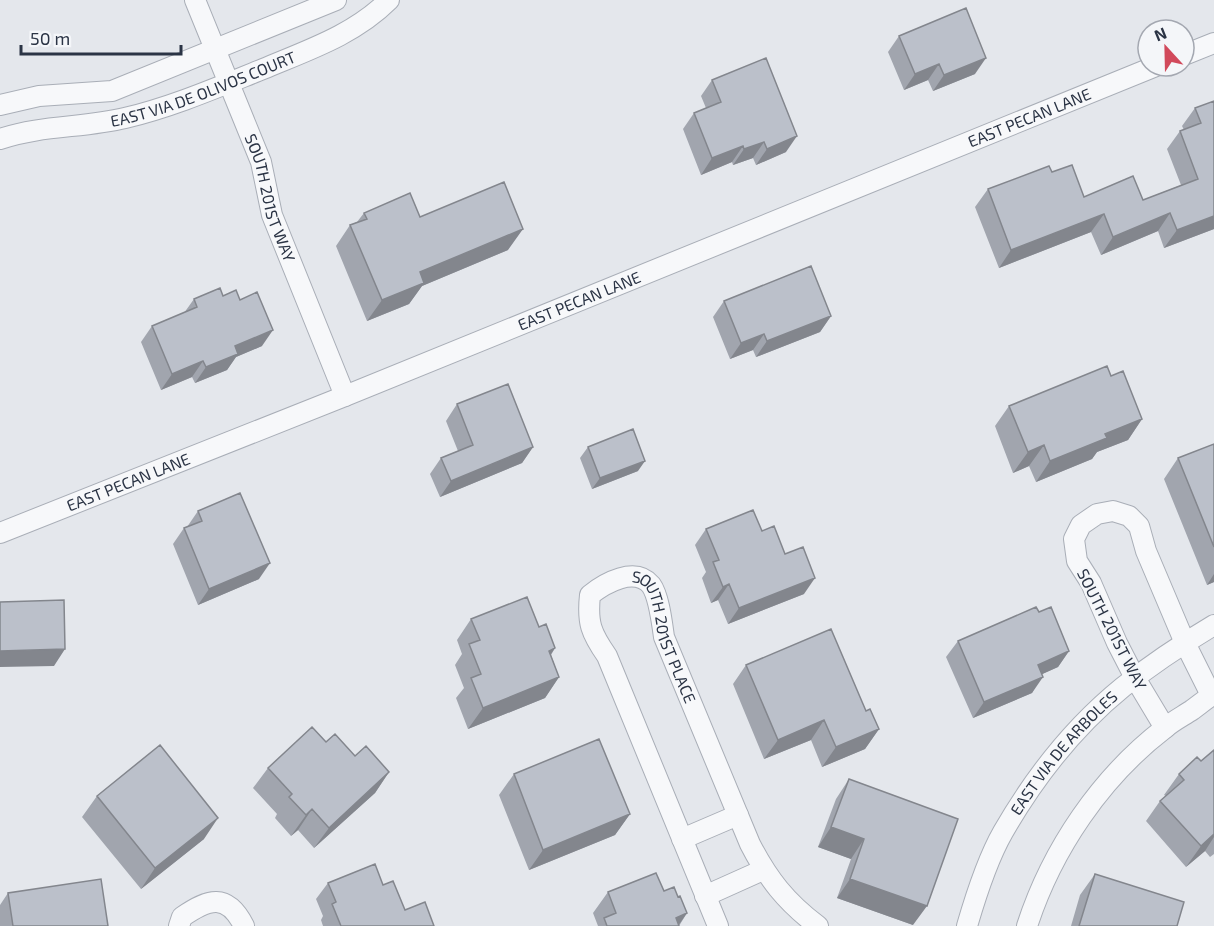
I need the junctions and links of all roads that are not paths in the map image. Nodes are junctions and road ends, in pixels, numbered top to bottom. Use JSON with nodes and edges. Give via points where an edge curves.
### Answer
{"nodes":[{"id":1,"x":195,"y":0,"type":"edge"},
{"id":2,"x":336,"y":0,"type":"edge"},
{"id":3,"x":389,"y":0,"type":"edge"},
{"id":4,"x":1214,"y":43,"type":"edge"},
{"id":5,"x":215,"y":50,"type":"junction"},
{"id":6,"x":1196,"y":50,"type":"edge"},
{"id":7,"x":1136,"y":74,"type":"edge"},
{"id":8,"x":228,"y":83,"type":"junction"},
{"id":9,"x":112,"y":91,"type":"junction"},
{"id":10,"x":0,"y":105,"type":"edge"},
{"id":11,"x":119,"y":119,"type":"junction"},
{"id":12,"x":0,"y":139,"type":"edge"},
{"id":13,"x":345,"y":396,"type":"junction"},
{"id":14,"x":0,"y":533,"type":"edge"},
{"id":15,"x":1214,"y":625,"type":"edge"},
{"id":16,"x":1185,"y":642,"type":"junction"},
{"id":17,"x":1135,"y":678,"type":"junction"},
{"id":18,"x":1213,"y":694,"type":"edge"},
{"id":19,"x":1165,"y":728,"type":"junction"},
{"id":20,"x":738,"y":815,"type":"junction"},
{"id":21,"x":682,"y":839,"type":"junction"},
{"id":22,"x":763,"y":870,"type":"junction"},
{"id":23,"x":705,"y":896,"type":"junction"},
{"id":24,"x":179,"y":926,"type":"edge"},
{"id":25,"x":244,"y":926,"type":"edge"},
{"id":26,"x":718,"y":926,"type":"edge"},
{"id":27,"x":818,"y":926,"type":"edge"},
{"id":28,"x":968,"y":926,"type":"edge"},
{"id":29,"x":1027,"y":926,"type":"edge"}],
"edges":[{"from":1,"to":5,"type":"street","name":"SOUTH 201ST WAY"},
{"from":2,"to":5,"type":"street","name":"EAST VIA DE OLIVOS COURT"},
{"from":3,"to":8,"type":"street","name":"EAST VIA DE OLIVOS COURT","via":[[345,34]]},
{"from":4,"to":6,"type":"street"},
{"from":5,"to":8,"type":"street","name":"SOUTH 201ST WAY"},
{"from":5,"to":9,"type":"street","name":"EAST VIA DE OLIVOS COURT"},
{"from":7,"to":13,"type":"street","name":"EAST PECAN LANE"},
{"from":8,"to":11,"type":"street","name":"EAST VIA DE OLIVOS COURT"},
{"from":8,"to":13,"type":"street","name":"SOUTH 201ST WAY","via":[[261,162],[272,215]]},
{"from":9,"to":10,"type":"street","name":"EAST VIA DE OLIVOS COURT","via":[[39,96]]},
{"from":9,"to":11,"type":"street"},
{"from":11,"to":12,"type":"street","name":"EAST VIA DE OLIVOS COURT","via":[[56,126]]},
{"from":13,"to":14,"type":"street","name":"EAST PECAN LANE"},
{"from":15,"to":16,"type":"street","name":"EAST VIA DE ARBOLES"},
{"from":16,"to":17,"type":"street","name":"EAST VIA DE ARBOLES"},
{"from":16,"to":17,"type":"street","name":"SOUTH 201ST WAY","via":[[1139,526],[1129,516],[1113,512],[1097,514],[1081,525],[1074,539],[1077,561]]},
{"from":16,"to":18,"type":"street","name":"SOUTH 201ST WAY"},
{"from":17,"to":19,"type":"street","name":"SOUTH 201ST WAY"},
{"from":17,"to":28,"type":"street","name":"EAST VIA DE ARBOLES","via":[[1071,738],[1025,798],[1002,833]]},
{"from":18,"to":19,"type":"street"},
{"from":19,"to":29,"type":"street","via":[[1093,799],[1053,866]]},
{"from":20,"to":21,"type":"street"},
{"from":20,"to":21,"type":"street","name":"SOUTH 201ST PLACE","via":[[664,637],[651,585],[639,578],[618,578],[591,595],[588,617]]},
{"from":20,"to":22,"type":"street","name":"SOUTH 201ST PLACE"},
{"from":21,"to":23,"type":"street","name":"SOUTH 201ST PLACE"},
{"from":22,"to":23,"type":"street"},
{"from":22,"to":27,"type":"street","name":"SOUTH 201ST PLACE","via":[[785,898]]},
{"from":23,"to":26,"type":"street","name":"SOUTH 201ST PLACE"},
{"from":24,"to":25,"type":"street","via":[[182,916],[201,904],[218,901],[237,912]]}]}
